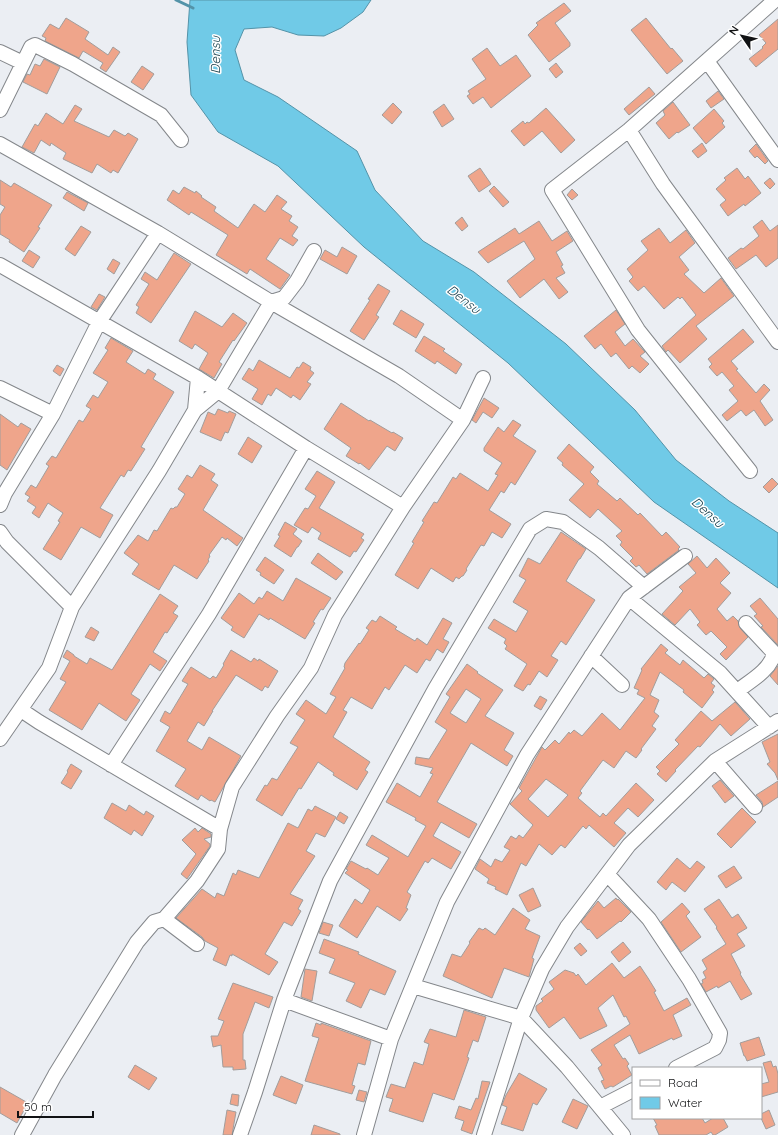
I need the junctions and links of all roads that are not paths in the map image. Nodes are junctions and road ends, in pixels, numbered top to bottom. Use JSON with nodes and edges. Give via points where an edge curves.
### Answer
{"nodes":[{"id":1,"x":775,"y":0,"type":"edge"},
{"id":2,"x":0,"y":52,"type":"edge"},
{"id":3,"x":706,"y":61,"type":"junction"},
{"id":4,"x":23,"y":64,"type":"junction"},
{"id":5,"x":0,"y":110,"type":"edge"},
{"id":6,"x":629,"y":130,"type":"junction"},
{"id":7,"x":181,"y":140,"type":"dead end"},
{"id":8,"x":0,"y":144,"type":"edge"},
{"id":9,"x":778,"y":160,"type":"edge"},
{"id":10,"x":158,"y":233,"type":"junction"},
{"id":11,"x":314,"y":251,"type":"dead end"},
{"id":12,"x":0,"y":265,"type":"edge"},
{"id":13,"x":271,"y":302,"type":"junction"},
{"id":14,"x":99,"y":322,"type":"junction"},
{"id":15,"x":778,"y":342,"type":"edge"},
{"id":16,"x":198,"y":378,"type":"junction"},
{"id":17,"x":483,"y":378,"type":"dead end"},
{"id":18,"x":0,"y":388,"type":"edge"},
{"id":19,"x":218,"y":391,"type":"junction"},
{"id":20,"x":195,"y":410,"type":"junction"},
{"id":21,"x":52,"y":414,"type":"junction"},
{"id":22,"x":463,"y":420,"type":"junction"},
{"id":23,"x":306,"y":448,"type":"junction"},
{"id":24,"x":750,"y":471,"type":"dead end"},
{"id":25,"x":0,"y":505,"type":"edge"},
{"id":26,"x":403,"y":507,"type":"junction"},
{"id":27,"x":0,"y":532,"type":"edge"},
{"id":28,"x":685,"y":556,"type":"dead end"},
{"id":29,"x":644,"y":587,"type":"junction"},
{"id":30,"x":630,"y":598,"type":"junction"},
{"id":31,"x":72,"y":607,"type":"junction"},
{"id":32,"x":746,"y":624,"type":"dead end"},
{"id":33,"x":591,"y":656,"type":"junction"},
{"id":34,"x":622,"y":685,"type":"dead end"},
{"id":35,"x":737,"y":691,"type":"junction"},
{"id":36,"x":21,"y":710,"type":"junction"},
{"id":37,"x":11,"y":722,"type":"junction"},
{"id":38,"x":39,"y":722,"type":"junction"},
{"id":39,"x":773,"y":724,"type":"edge"},
{"id":40,"x":0,"y":739,"type":"edge"},
{"id":41,"x":715,"y":761,"type":"junction"},
{"id":42,"x":111,"y":765,"type":"junction"},
{"id":43,"x":755,"y":807,"type":"dead end"},
{"id":44,"x":220,"y":829,"type":"junction"},
{"id":45,"x":608,"y":875,"type":"junction"},
{"id":46,"x":164,"y":919,"type":"junction"},
{"id":47,"x":197,"y":944,"type":"dead end"},
{"id":48,"x":413,"y":986,"type":"junction"},
{"id":49,"x":284,"y":1000,"type":"junction"},
{"id":50,"x":521,"y":1018,"type":"junction"},
{"id":51,"x":391,"y":1039,"type":"junction"},
{"id":52,"x":678,"y":1067,"type":"edge"},
{"id":53,"x":632,"y":1091,"type":"edge"},
{"id":54,"x":600,"y":1107,"type":"junction"},
{"id":55,"x":22,"y":1135,"type":"edge"},
{"id":56,"x":240,"y":1135,"type":"edge"},
{"id":57,"x":364,"y":1135,"type":"edge"},
{"id":58,"x":484,"y":1135,"type":"edge"},
{"id":59,"x":623,"y":1135,"type":"edge"}],
"edges":[{"from":1,"to":3,"type":"street"},
{"from":2,"to":4,"type":"street"},
{"from":3,"to":6,"type":"street"},
{"from":3,"to":9,"type":"street"},
{"from":4,"to":5,"type":"street"},
{"from":4,"to":7,"type":"street","via":[[31,47],[35,45],[161,115]]},
{"from":6,"to":15,"type":"street","via":[[663,184]]},
{"from":6,"to":24,"type":"street","via":[[552,190],[638,330]]},
{"from":8,"to":10,"type":"street"},
{"from":10,"to":13,"type":"street"},
{"from":10,"to":14,"type":"street"},
{"from":11,"to":13,"type":"street","via":[[284,298]]},
{"from":12,"to":14,"type":"street"},
{"from":13,"to":19,"type":"street"},
{"from":13,"to":22,"type":"street","via":[[400,376]]},
{"from":14,"to":16,"type":"street"},
{"from":14,"to":21,"type":"street"},
{"from":16,"to":19,"type":"street"},
{"from":16,"to":20,"type":"street"},
{"from":17,"to":22,"type":"street"},
{"from":18,"to":21,"type":"street"},
{"from":19,"to":20,"type":"street"},
{"from":19,"to":23,"type":"street"},
{"from":20,"to":31,"type":"street"},
{"from":21,"to":25,"type":"street"},
{"from":22,"to":26,"type":"street"},
{"from":23,"to":26,"type":"street"},
{"from":23,"to":42,"type":"street","via":[[209,614]]},
{"from":26,"to":44,"type":"street","via":[[335,615],[311,668],[232,787]]},
{"from":27,"to":31,"type":"street"},
{"from":28,"to":29,"type":"street"},
{"from":29,"to":30,"type":"street"},
{"from":29,"to":49,"type":"street","via":[[599,548],[563,522],[546,519],[530,529],[435,689],[330,881]]},
{"from":30,"to":33,"type":"street"},
{"from":30,"to":35,"type":"street","via":[[706,660]]},
{"from":31,"to":36,"type":"street","via":[[49,668]]},
{"from":32,"to":35,"type":"street","via":[[774,654],[773,660],[764,670]]},
{"from":33,"to":34,"type":"street"},
{"from":33,"to":48,"type":"street","via":[[527,755],[478,843],[447,902]]},
{"from":35,"to":39,"type":"street"},
{"from":36,"to":37,"type":"street"},
{"from":36,"to":38,"type":"street"},
{"from":37,"to":38,"type":"street"},
{"from":37,"to":40,"type":"street"},
{"from":38,"to":42,"type":"street"},
{"from":39,"to":41,"type":"street"},
{"from":41,"to":43,"type":"street"},
{"from":41,"to":45,"type":"street","via":[[629,845]]},
{"from":42,"to":44,"type":"street"},
{"from":44,"to":46,"type":"street","via":[[218,849],[197,881]]},
{"from":45,"to":50,"type":"street","via":[[561,936],[542,969]]},
{"from":45,"to":52,"type":"street","via":[[649,919],[689,979],[720,1034],[715,1048]]},
{"from":46,"to":47,"type":"street"},
{"from":46,"to":55,"type":"street","via":[[154,922],[137,942],[55,1075]]},
{"from":48,"to":50,"type":"street"},
{"from":48,"to":51,"type":"street"},
{"from":49,"to":51,"type":"street"},
{"from":49,"to":56,"type":"street"},
{"from":50,"to":54,"type":"street"},
{"from":50,"to":58,"type":"street"},
{"from":51,"to":57,"type":"street"},
{"from":53,"to":54,"type":"street"},
{"from":54,"to":59,"type":"street"}]}
